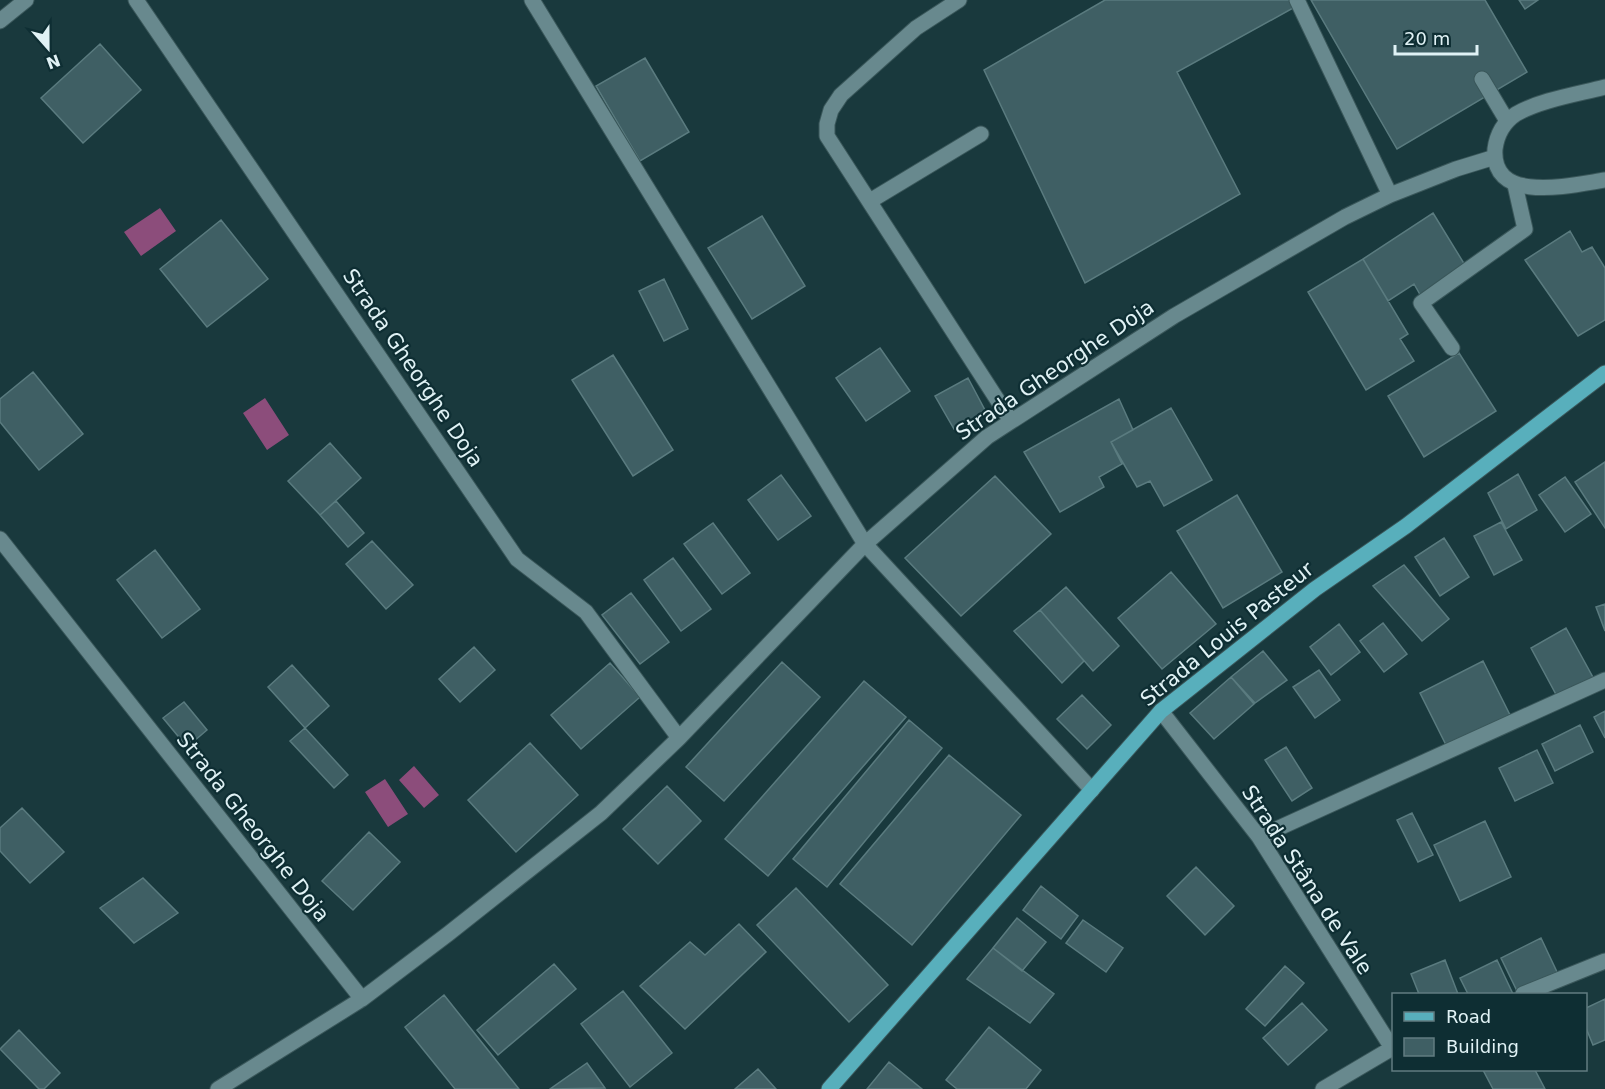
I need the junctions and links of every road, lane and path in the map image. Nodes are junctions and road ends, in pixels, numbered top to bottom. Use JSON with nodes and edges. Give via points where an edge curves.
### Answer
{"nodes":[{"id":1,"x":26,"y":0,"type":"edge"},
{"id":2,"x":136,"y":0,"type":"edge"},
{"id":3,"x":532,"y":0,"type":"edge"},
{"id":4,"x":959,"y":0,"type":"edge"},
{"id":5,"x":1297,"y":0,"type":"edge"},
{"id":6,"x":0,"y":21,"type":"edge"},
{"id":7,"x":1482,"y":79,"type":"dead end"},
{"id":8,"x":1605,"y":87,"type":"edge"},
{"id":9,"x":1507,"y":121,"type":"junction"},
{"id":10,"x":981,"y":134,"type":"dead end"},
{"id":11,"x":1495,"y":157,"type":"junction"},
{"id":12,"x":1605,"y":180,"type":"edge"},
{"id":13,"x":1515,"y":185,"type":"junction"},
{"id":14,"x":1390,"y":195,"type":"junction"},
{"id":15,"x":870,"y":201,"type":"junction"},
{"id":16,"x":1452,"y":348,"type":"dead end"},
{"id":17,"x":1605,"y":373,"type":"edge"},
{"id":18,"x":1011,"y":422,"type":"junction"},
{"id":19,"x":0,"y":539,"type":"edge"},
{"id":20,"x":865,"y":544,"type":"junction"},
{"id":21,"x":1605,"y":680,"type":"edge"},
{"id":22,"x":1161,"y":711,"type":"junction"},
{"id":23,"x":679,"y":738,"type":"junction"},
{"id":24,"x":1092,"y":790,"type":"junction"},
{"id":25,"x":1259,"y":837,"type":"junction"},
{"id":26,"x":1605,"y":961,"type":"edge"},
{"id":27,"x":1525,"y":993,"type":"edge"},
{"id":28,"x":362,"y":999,"type":"junction"},
{"id":29,"x":1392,"y":1046,"type":"edge"},
{"id":30,"x":1392,"y":1049,"type":"edge"},
{"id":31,"x":218,"y":1089,"type":"edge"},
{"id":32,"x":830,"y":1089,"type":"edge"},
{"id":33,"x":1323,"y":1089,"type":"edge"}],
"edges":[{"from":1,"to":6,"type":"street"},
{"from":2,"to":23,"type":"street","name":"Strada Gheorghe Doja","via":[[517,559],[586,612]]},
{"from":3,"to":20,"type":"street"},
{"from":4,"to":15,"type":"street","via":[[916,28],[841,95],[831,110],[827,136]]},
{"from":5,"to":14,"type":"street"},
{"from":7,"to":9,"type":"street"},
{"from":8,"to":9,"type":"street","via":[[1534,106]]},
{"from":9,"to":11,"type":"street","via":[[1500,130]]},
{"from":10,"to":15,"type":"street"},
{"from":11,"to":13,"type":"street","via":[[1506,178]]},
{"from":11,"to":14,"type":"street","name":"Strada Gheorghe Doja"},
{"from":12,"to":13,"type":"street","via":[[1529,188]]},
{"from":13,"to":16,"type":"street","via":[[1525,229],[1421,303]]},
{"from":14,"to":18,"type":"street","name":"Strada Gheorghe Doja","via":[[1183,311]]},
{"from":15,"to":18,"type":"street"},
{"from":17,"to":22,"type":"main road","name":"Strada Louis Pasteur","via":[[1406,526],[1315,589]]},
{"from":18,"to":20,"type":"street","name":"Strada Gheorghe Doja","via":[[987,436]]},
{"from":19,"to":28,"type":"street","name":"Strada Gheorghe Doja"},
{"from":20,"to":23,"type":"street","name":"Strada Gheorghe Doja"},
{"from":20,"to":24,"type":"street"},
{"from":21,"to":25,"type":"street"},
{"from":22,"to":24,"type":"main road","name":"Strada Louis Pasteur"},
{"from":22,"to":25,"type":"street","name":"Strada Stâna de Vale"},
{"from":23,"to":28,"type":"street","name":"Strada Gheorghe Doja","via":[[601,813]]},
{"from":24,"to":32,"type":"main road","name":"Strada Louis Pasteur"},
{"from":25,"to":29,"type":"street","name":"Strada Stâna de Vale"},
{"from":26,"to":27,"type":"street"},
{"from":28,"to":31,"type":"street","name":"Strada Gheorghe Doja"},
{"from":30,"to":33,"type":"street"}]}
